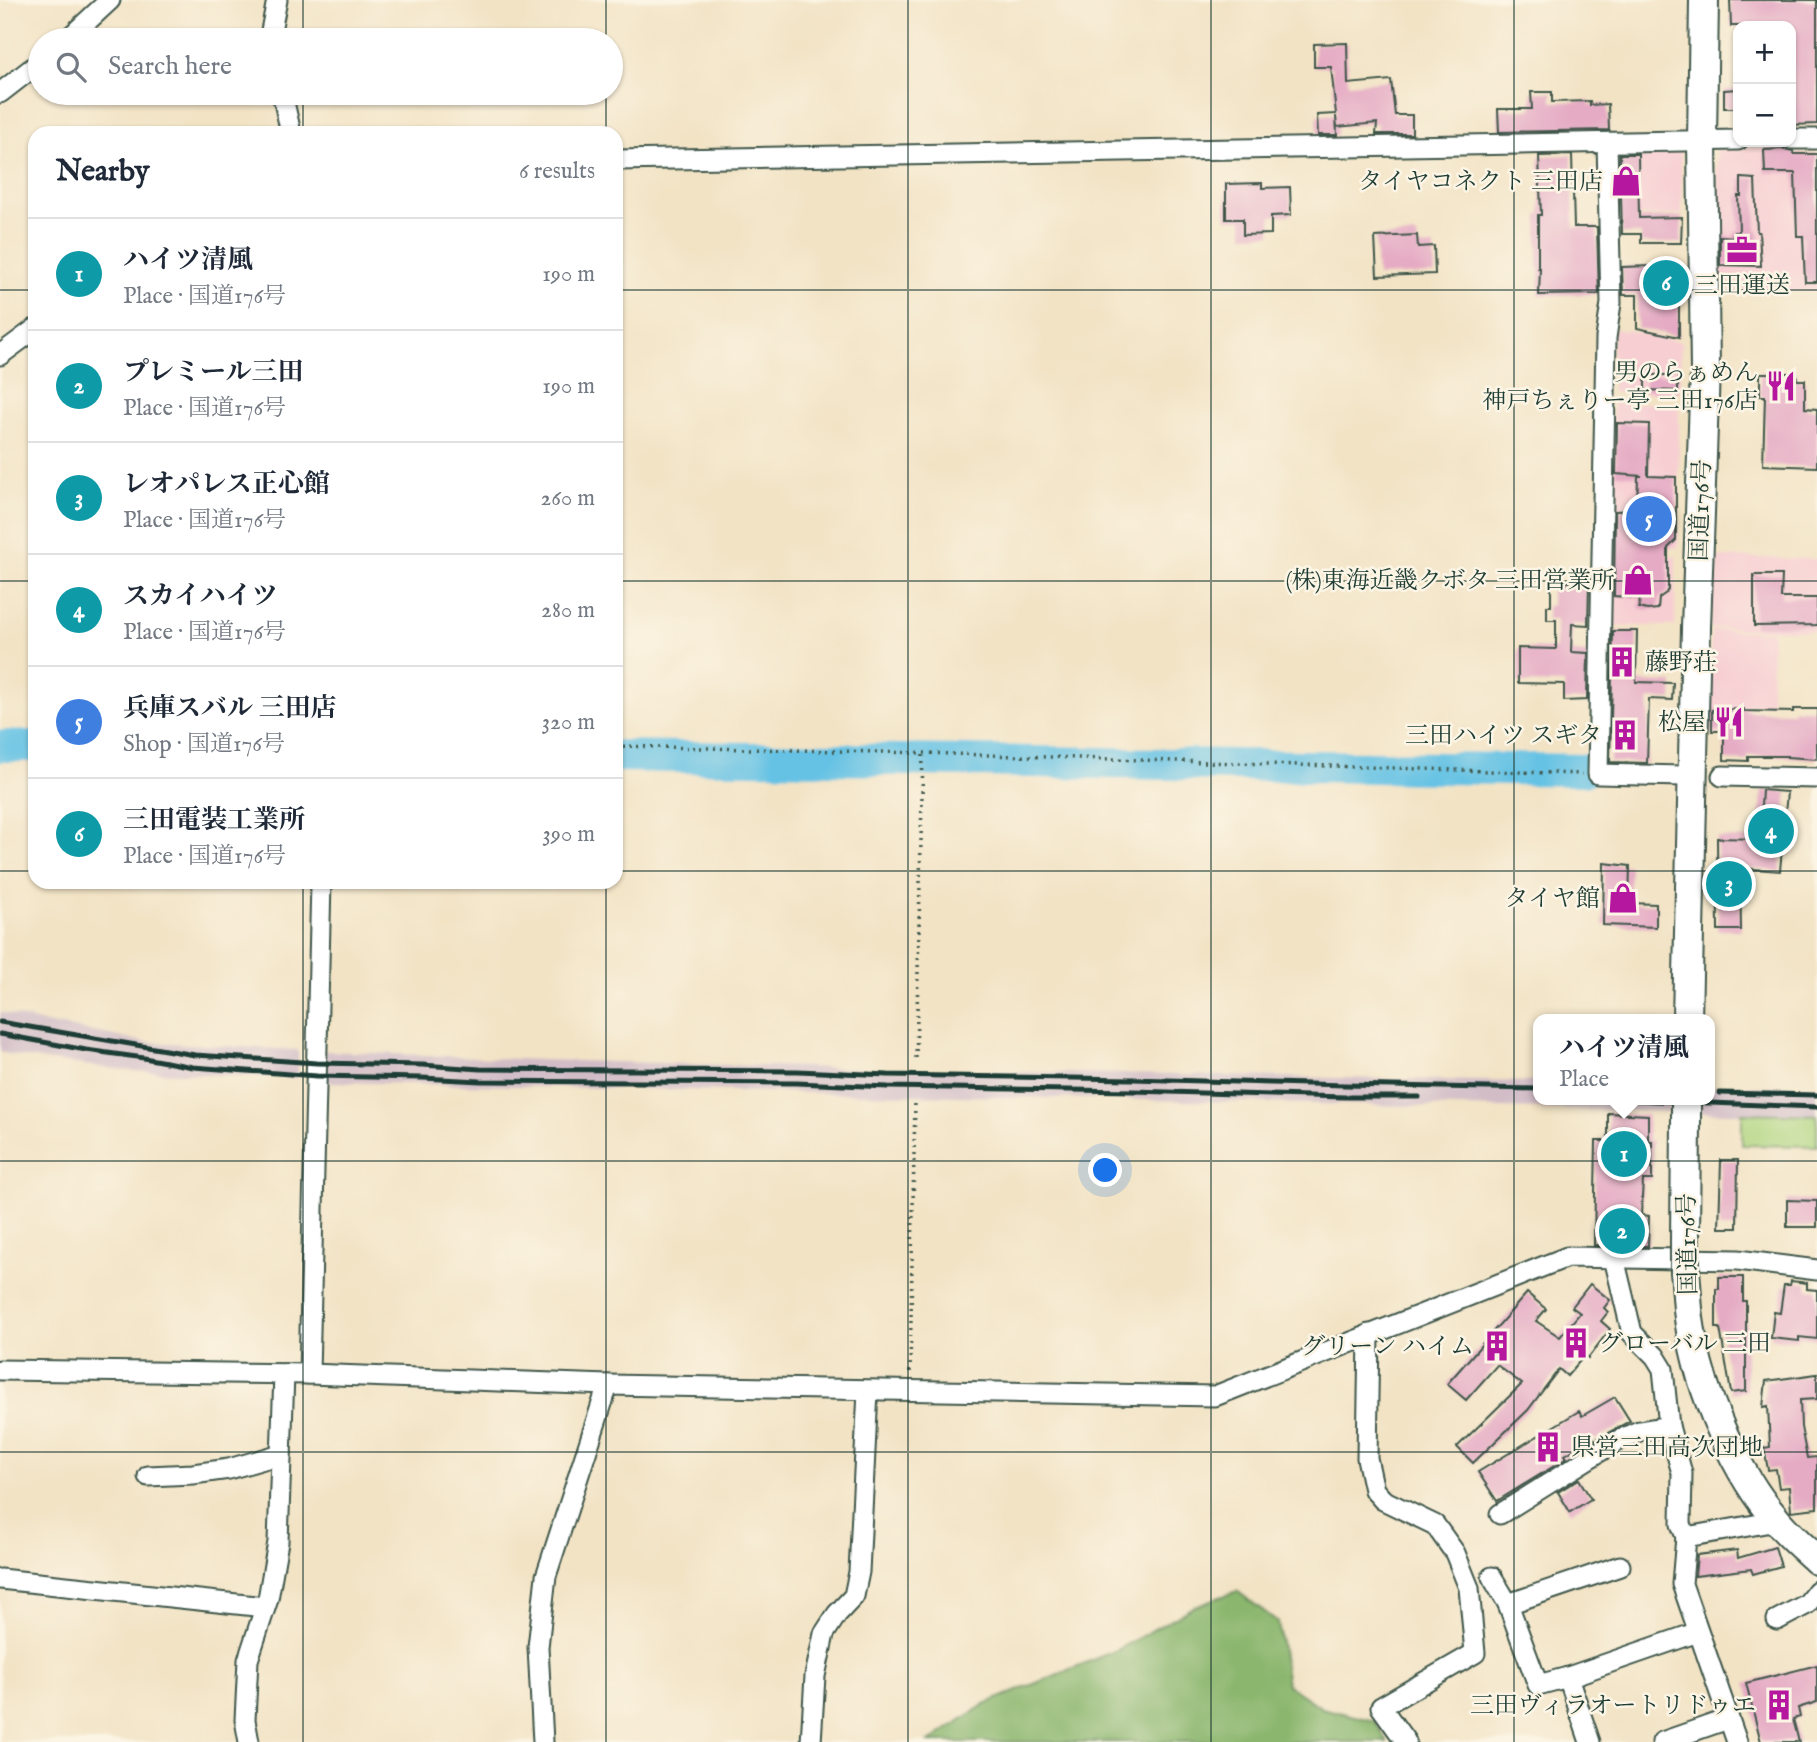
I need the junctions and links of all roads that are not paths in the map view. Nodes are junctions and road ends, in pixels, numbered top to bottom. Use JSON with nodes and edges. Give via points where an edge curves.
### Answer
{"nodes":[{"id":1,"x":110,"y":0,"type":"edge"},
{"id":2,"x":277,"y":0,"type":"edge"},
{"id":3,"x":1704,"y":0,"type":"edge"},
{"id":4,"x":82,"y":28,"type":"edge"},
{"id":5,"x":272,"y":28,"type":"edge"},
{"id":6,"x":28,"y":71,"type":"edge"},
{"id":7,"x":0,"y":93,"type":"edge"},
{"id":8,"x":285,"y":105,"type":"edge"},
{"id":9,"x":289,"y":126,"type":"edge"},
{"id":10,"x":1796,"y":139,"type":"edge"},
{"id":11,"x":1817,"y":139,"type":"edge"},
{"id":12,"x":1733,"y":140,"type":"edge"},
{"id":13,"x":1702,"y":141,"type":"junction"},
{"id":14,"x":1607,"y":143,"type":"junction"},
{"id":15,"x":623,"y":160,"type":"edge"},
{"id":16,"x":28,"y":334,"type":"edge"},
{"id":17,"x":0,"y":355,"type":"edge"},
{"id":18,"x":1683,"y":776,"type":"dead end"},
{"id":19,"x":1722,"y":776,"type":"dead end"},
{"id":20,"x":1817,"y":778,"type":"edge"},
{"id":21,"x":321,"y":889,"type":"edge"},
{"id":22,"x":1687,"y":1014,"type":"edge"},
{"id":23,"x":1686,"y":1111,"type":"edge"},
{"id":24,"x":1614,"y":1258,"type":"junction"},
{"id":25,"x":1817,"y":1270,"type":"edge"},
{"id":26,"x":1369,"y":1334,"type":"junction"},
{"id":27,"x":0,"y":1370,"type":"edge"},
{"id":28,"x":284,"y":1374,"type":"junction"},
{"id":29,"x":309,"y":1374,"type":"junction"},
{"id":30,"x":608,"y":1385,"type":"junction"},
{"id":31,"x":867,"y":1391,"type":"junction"},
{"id":32,"x":1669,"y":1426,"type":"junction"},
{"id":33,"x":281,"y":1454,"type":"junction"},
{"id":34,"x":148,"y":1476,"type":"dead end"},
{"id":35,"x":1500,"y":1514,"type":"dead end"},
{"id":36,"x":1777,"y":1521,"type":"junction"},
{"id":37,"x":1686,"y":1537,"type":"junction"},
{"id":38,"x":1815,"y":1552,"type":"edge"},
{"id":39,"x":1620,"y":1566,"type":"dead end"},
{"id":40,"x":1492,"y":1577,"type":"dead end"},
{"id":41,"x":0,"y":1579,"type":"edge"},
{"id":42,"x":1817,"y":1591,"type":"edge"},
{"id":43,"x":1508,"y":1604,"type":"junction"},
{"id":44,"x":265,"y":1607,"type":"junction"},
{"id":45,"x":1777,"y":1620,"type":"dead end"},
{"id":46,"x":1698,"y":1632,"type":"junction"},
{"id":47,"x":1568,"y":1677,"type":"junction"},
{"id":48,"x":1728,"y":1719,"type":"junction"},
{"id":49,"x":250,"y":1742,"type":"edge"},
{"id":50,"x":543,"y":1742,"type":"edge"},
{"id":51,"x":811,"y":1742,"type":"edge"},
{"id":52,"x":1406,"y":1742,"type":"edge"},
{"id":53,"x":1590,"y":1742,"type":"edge"},
{"id":54,"x":1662,"y":1742,"type":"edge"},
{"id":55,"x":1737,"y":1742,"type":"edge"}],
"edges":[{"from":1,"to":4,"type":"street"},
{"from":2,"to":5,"type":"street"},
{"from":3,"to":13,"type":"highway","name":"国道176号"},
{"from":6,"to":7,"type":"street"},
{"from":8,"to":9,"type":"street"},
{"from":10,"to":11,"type":"street"},
{"from":12,"to":13,"type":"street"},
{"from":13,"to":14,"type":"street"},
{"from":13,"to":22,"type":"highway","name":"国道176号","via":[[1705,369]]},
{"from":14,"to":15,"type":"street"},
{"from":14,"to":18,"type":"street","via":[[1611,303],[1606,338],[1598,774]]},
{"from":16,"to":17,"type":"street"},
{"from":19,"to":20,"type":"street"},
{"from":21,"to":29,"type":"street"},
{"from":23,"to":36,"type":"highway","name":"国道176号","bridge":true,"via":[[1685,1272],[1690,1326],[1720,1426],[1746,1478]]},
{"from":24,"to":25,"type":"street","via":[[1738,1260]]},
{"from":24,"to":26,"type":"street","via":[[1567,1257]]},
{"from":24,"to":32,"type":"street","via":[[1632,1333],[1663,1369]]},
{"from":26,"to":31,"type":"street","via":[[1215,1396]]},
{"from":26,"to":52,"type":"street","via":[[1367,1458],[1374,1490],[1383,1500],[1436,1525],[1455,1553],[1469,1588],[1475,1653],[1381,1707]]},
{"from":27,"to":28,"type":"street"},
{"from":28,"to":29,"type":"street"},
{"from":28,"to":33,"type":"street"},
{"from":29,"to":30,"type":"street"},
{"from":30,"to":31,"type":"street"},
{"from":30,"to":50,"type":"street","via":[[547,1576],[538,1647]]},
{"from":31,"to":51,"type":"street","via":[[859,1572],[854,1596],[824,1634],[815,1676]]},
{"from":32,"to":35,"type":"street","via":[[1639,1431],[1615,1442]]},
{"from":32,"to":37,"type":"street","via":[[1682,1473],[1681,1524]]},
{"from":33,"to":34,"type":"street","via":[[229,1469]]},
{"from":33,"to":44,"type":"street","via":[[278,1542]]},
{"from":36,"to":37,"type":"street"},
{"from":36,"to":38,"type":"highway","name":"国道176号"},
{"from":37,"to":46,"type":"street","via":[[1682,1584]]},
{"from":39,"to":43,"type":"street"},
{"from":40,"to":43,"type":"street"},
{"from":41,"to":44,"type":"street"},
{"from":42,"to":45,"type":"street","via":[[1807,1604]]},
{"from":43,"to":47,"type":"street","via":[[1538,1685]]},
{"from":44,"to":49,"type":"street","via":[[248,1660],[245,1720]]},
{"from":46,"to":47,"type":"street"},
{"from":46,"to":48,"type":"street"},
{"from":47,"to":53,"type":"street"},
{"from":48,"to":54,"type":"street"},
{"from":48,"to":55,"type":"street"}]}
